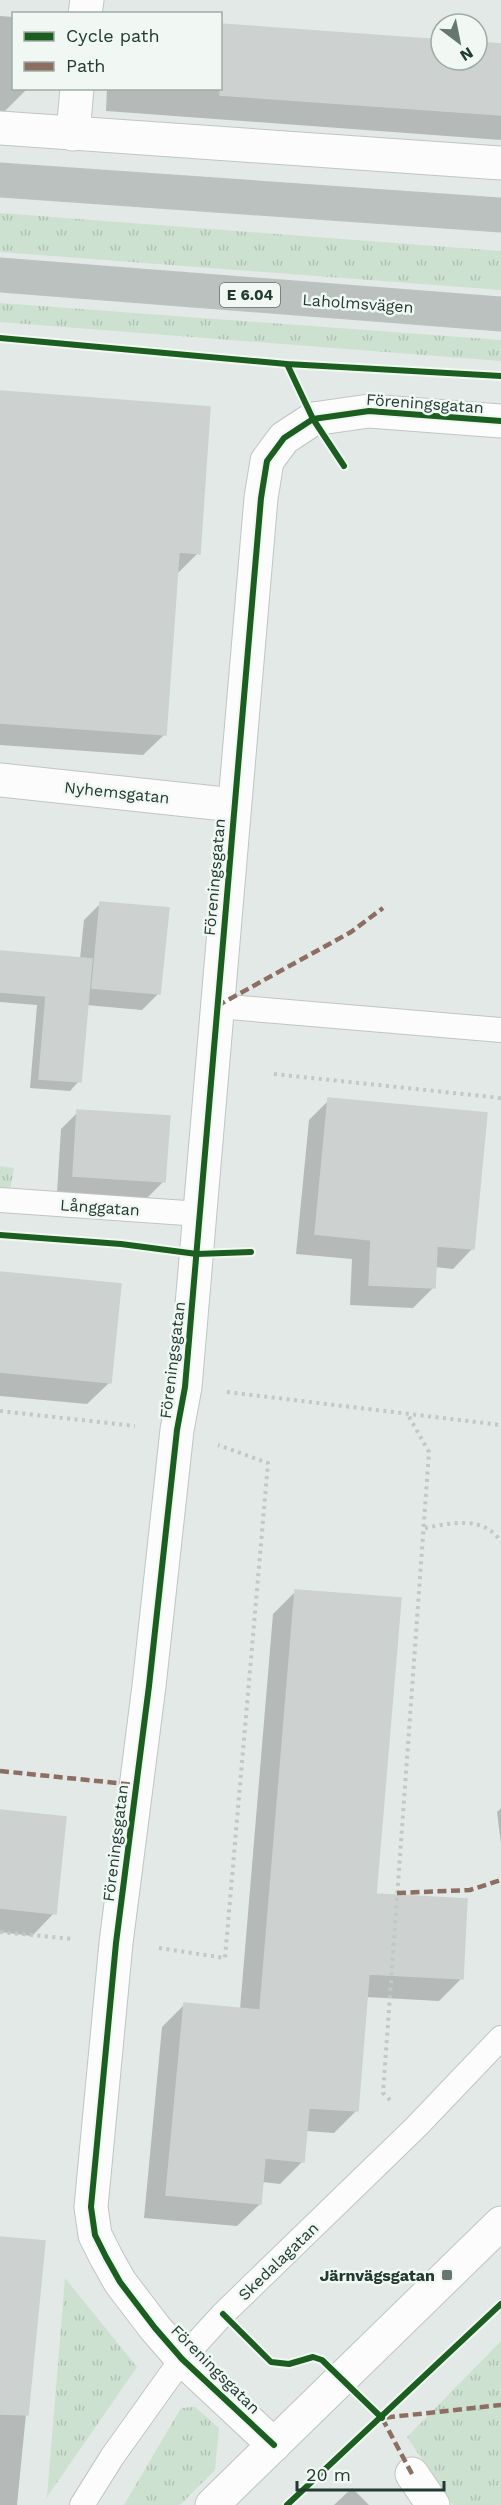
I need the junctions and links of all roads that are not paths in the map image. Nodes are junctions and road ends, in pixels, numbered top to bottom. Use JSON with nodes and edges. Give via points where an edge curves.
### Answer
{"nodes":[{"id":1,"x":77,"y":90,"type":"edge"},
{"id":2,"x":0,"y":128,"type":"edge"},
{"id":3,"x":73,"y":134,"type":"junction"},
{"id":4,"x":501,"y":163,"type":"edge"},
{"id":5,"x":0,"y":180,"type":"edge"},
{"id":6,"x":501,"y":216,"type":"edge"},
{"id":7,"x":0,"y":275,"type":"edge"},
{"id":8,"x":501,"y":314,"type":"edge"},
{"id":9,"x":501,"y":421,"type":"edge"},
{"id":10,"x":0,"y":780,"type":"edge"},
{"id":11,"x":234,"y":805,"type":"junction"},
{"id":12,"x":217,"y":1006,"type":"junction"},
{"id":13,"x":501,"y":1030,"type":"edge"},
{"id":14,"x":0,"y":1200,"type":"edge"},
{"id":15,"x":200,"y":1214,"type":"junction"},
{"id":16,"x":501,"y":2038,"type":"edge"},
{"id":17,"x":501,"y":2223,"type":"edge"},
{"id":18,"x":182,"y":2359,"type":"junction"},
{"id":19,"x":274,"y":2445,"type":"junction"},
{"id":20,"x":412,"y":2474,"type":"dead end"},
{"id":21,"x":82,"y":2505,"type":"edge"},
{"id":22,"x":212,"y":2505,"type":"edge"},
{"id":23,"x":433,"y":2505,"type":"edge"}],
"edges":[{"from":1,"to":3,"type":"street"},
{"from":2,"to":3,"type":"street"},
{"from":3,"to":4,"type":"street"},
{"from":5,"to":6,"type":"highway"},
{"from":7,"to":8,"type":"highway","name":"Laholmsvägen","number":"E 6.04"},
{"from":9,"to":11,"type":"street","name":"Föreningsgatan","via":[[369,411],[331,415],[313,419],[285,438],[267,461]]},
{"from":10,"to":11,"type":"street","name":"Nyhemsgatan"},
{"from":11,"to":12,"type":"street","name":"Föreningsgatan"},
{"from":12,"to":13,"type":"lane"},
{"from":12,"to":15,"type":"street","name":"Föreningsgatan"},
{"from":14,"to":15,"type":"lane","name":"Långgatan"},
{"from":15,"to":18,"type":"street","name":"Föreningsgatan","via":[[185,1387],[116,1943],[91,2207],[95,2235],[120,2282]]},
{"from":16,"to":18,"type":"lane","name":"Skedalagatan"},
{"from":17,"to":19,"type":"street"},
{"from":18,"to":19,"type":"street","name":"Föreningsgatan"},
{"from":18,"to":21,"type":"lane","name":"Skedalagatan"},
{"from":19,"to":22,"type":"street"},
{"from":20,"to":23,"type":"street"}]}
